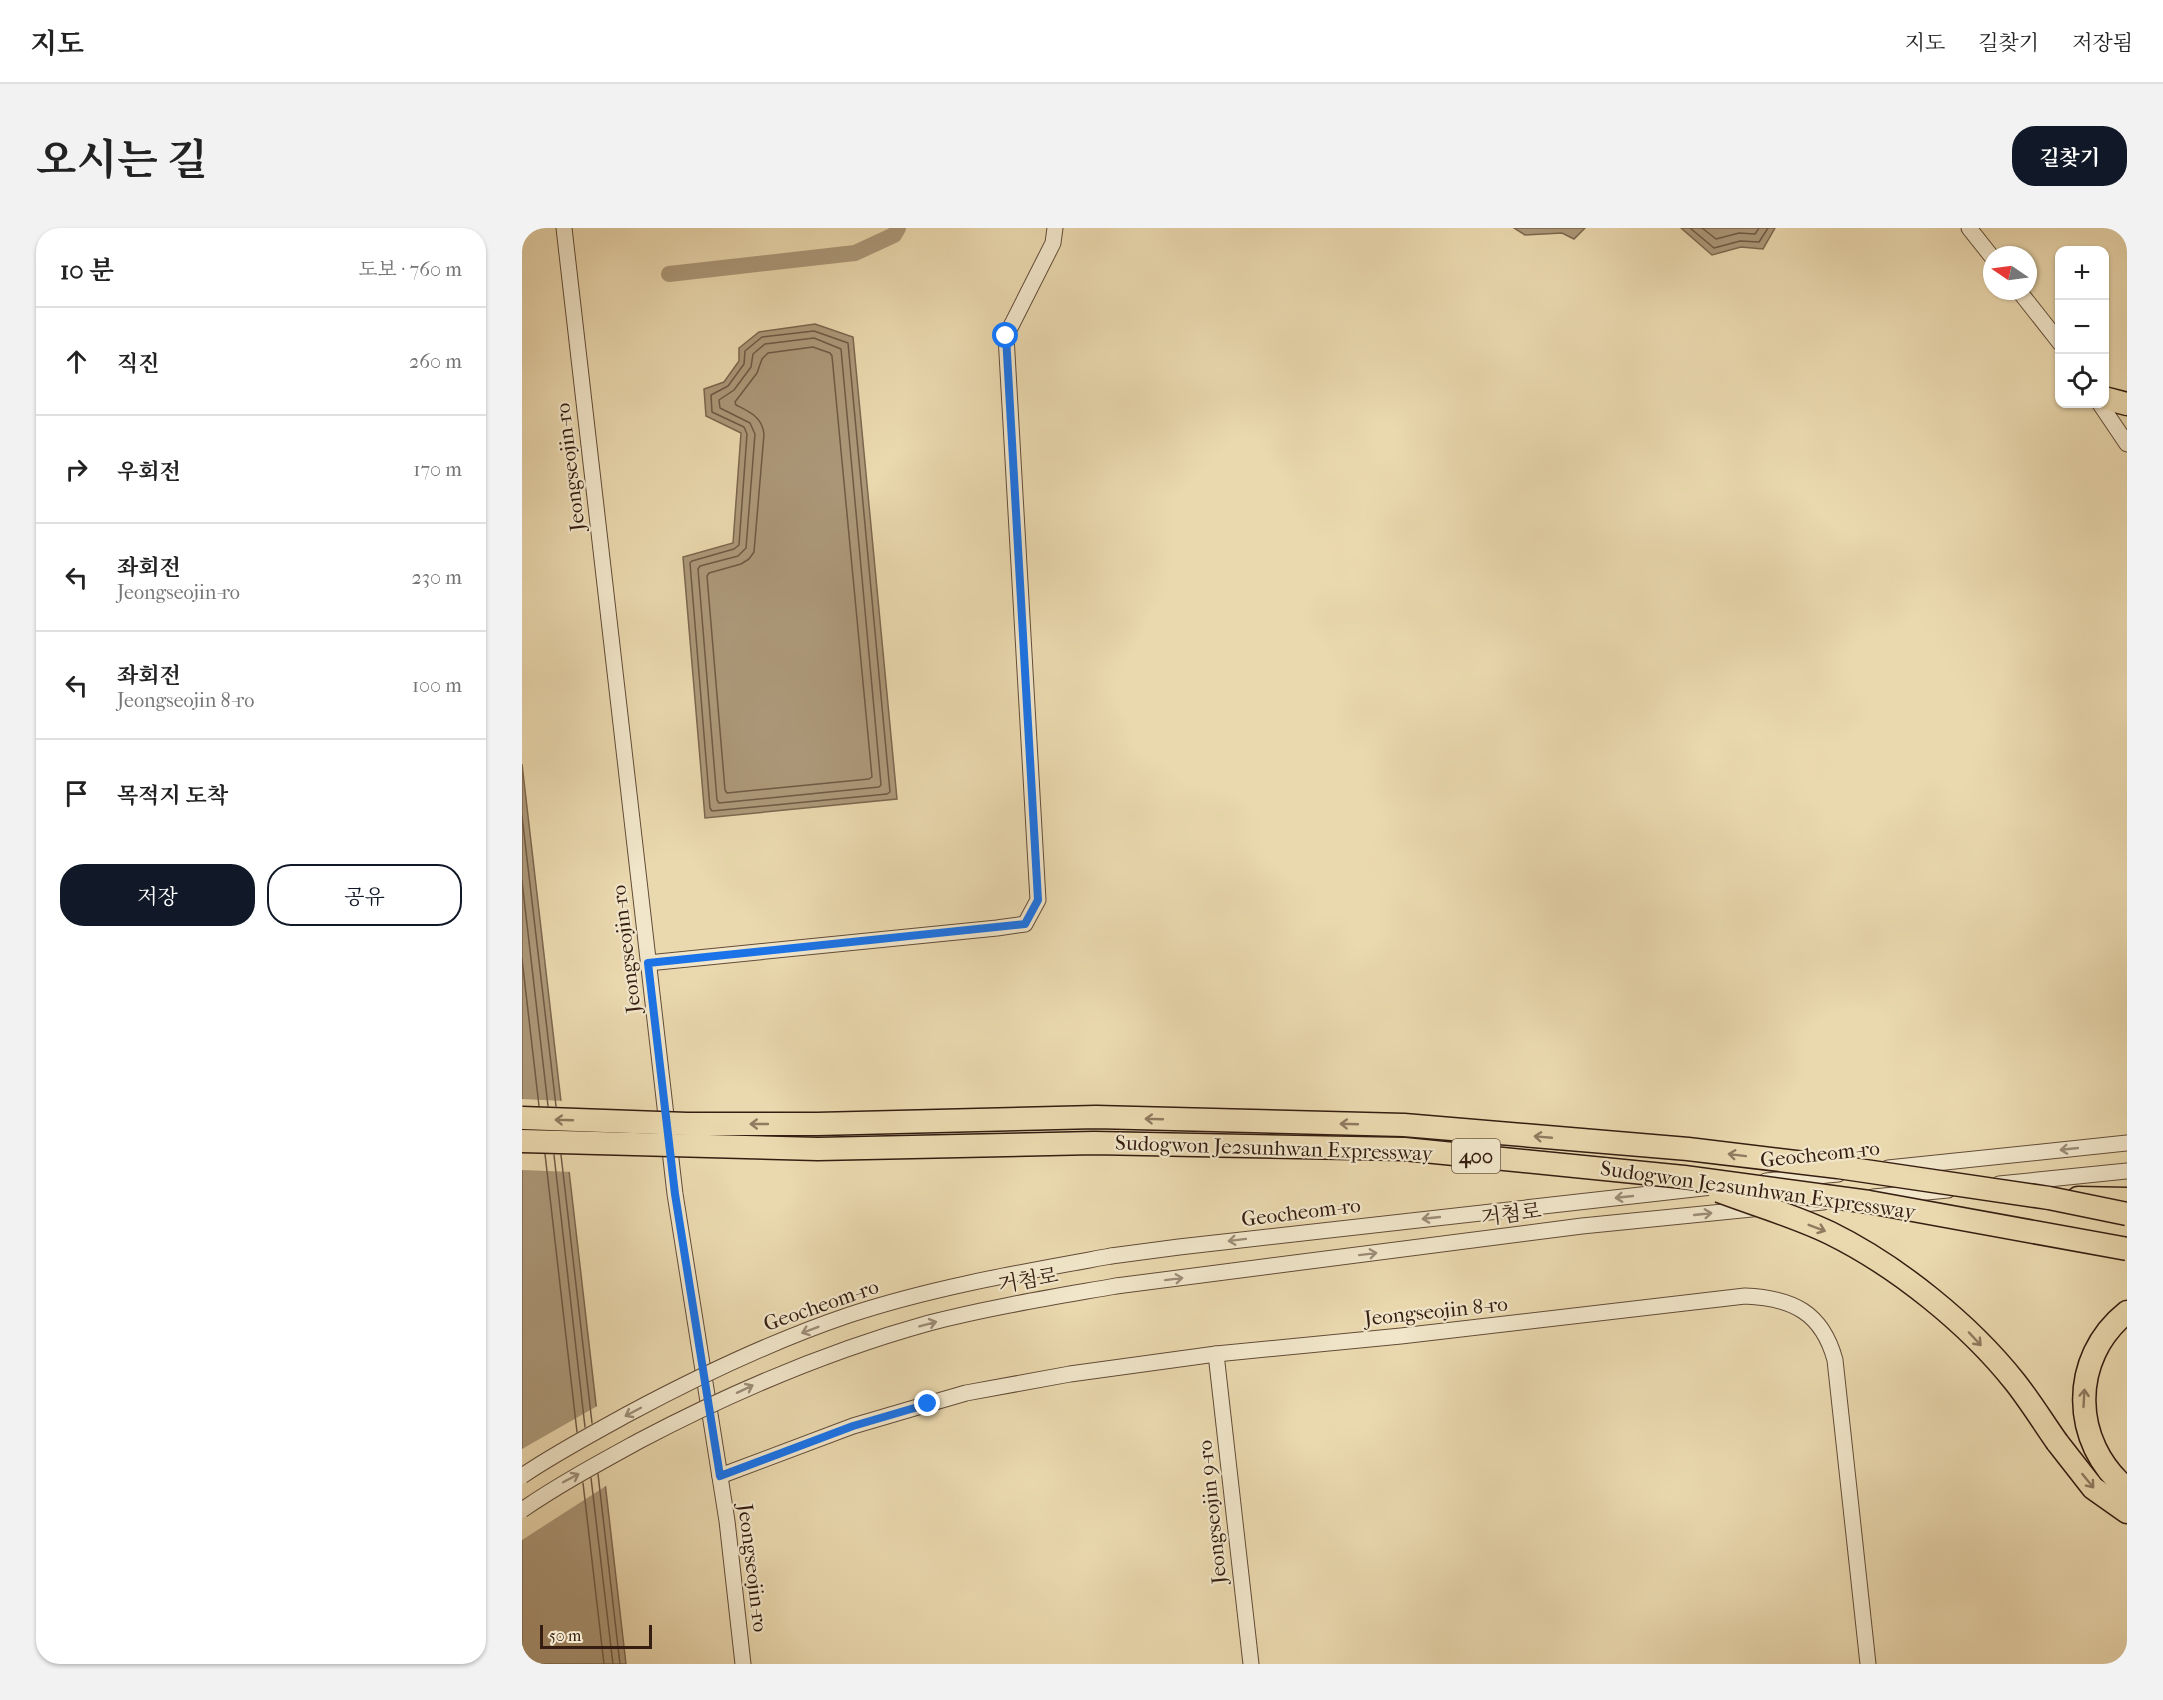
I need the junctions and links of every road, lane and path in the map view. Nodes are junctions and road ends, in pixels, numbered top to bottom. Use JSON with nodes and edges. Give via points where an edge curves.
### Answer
{"nodes":[{"id":1,"x":564,"y":228,"type":"edge"},
{"id":2,"x":1055,"y":228,"type":"edge"},
{"id":3,"x":1970,"y":228,"type":"edge"},
{"id":4,"x":1984,"y":246,"type":"edge"},
{"id":5,"x":2026,"y":300,"type":"edge"},
{"id":6,"x":2055,"y":338,"type":"edge"},
{"id":7,"x":2109,"y":399,"type":"edge"},
{"id":8,"x":2127,"y":404,"type":"edge"},
{"id":9,"x":2103,"y":408,"type":"edge"},
{"id":10,"x":2127,"y":444,"type":"edge"},
{"id":11,"x":648,"y":963,"type":"junction"},
{"id":12,"x":522,"y":1118,"type":"edge"},
{"id":13,"x":522,"y":1141,"type":"edge"},
{"id":14,"x":2127,"y":1143,"type":"edge"},
{"id":15,"x":2127,"y":1172,"type":"edge"},
{"id":16,"x":1684,"y":1177,"type":"junction"},
{"id":17,"x":2049,"y":1198,"type":"junction"},
{"id":18,"x":2127,"y":1199,"type":"edge"},
{"id":19,"x":2127,"y":1214,"type":"edge"},
{"id":20,"x":2127,"y":1249,"type":"edge"},
{"id":21,"x":2127,"y":1312,"type":"edge"},
{"id":22,"x":1216,"y":1354,"type":"junction"},
{"id":23,"x":522,"y":1476,"type":"edge"},
{"id":24,"x":720,"y":1476,"type":"junction"},
{"id":25,"x":2127,"y":1489,"type":"edge"},
{"id":26,"x":522,"y":1510,"type":"edge"},
{"id":27,"x":2127,"y":1512,"type":"edge"},
{"id":28,"x":744,"y":1664,"type":"edge"},
{"id":29,"x":1251,"y":1664,"type":"edge"},
{"id":30,"x":1868,"y":1664,"type":"edge"}],
"edges":[{"from":1,"to":11,"type":"street","name":"Jeongseojin-ro"},
{"from":2,"to":11,"type":"street","via":[[1053,243],[1006,336],[1038,900],[1025,924]]},
{"from":3,"to":4,"type":"street"},
{"from":5,"to":6,"type":"street"},
{"from":7,"to":8,"type":"highway"},
{"from":9,"to":10,"type":"street"},
{"from":11,"to":24,"type":"street","name":"Jeongseojin-ro","via":[[675,1194]]},
{"from":17,"to":12,"type":"highway","name":"Sudogwon Je2sunhwan Expressway","number":"400","one_way":true,"bridge":true,"via":[[1689,1149],[1404,1125],[1096,1117],[817,1124]]},
{"from":13,"to":16,"type":"highway","name":"Sudogwon Je2sunhwan Expressway","number":"400","bridge":true,"via":[[818,1149],[1094,1143],[1404,1149]]},
{"from":14,"to":23,"type":"street","name":"Geocheom-ro","one_way":true,"bridge":true,"via":[[1111,1256],[943,1289],[849,1315],[762,1348],[668,1393]]},
{"from":26,"to":15,"type":"street","name":"거첨로","one_way":true,"bridge":true,"via":[[571,1477],[690,1414],[771,1377],[929,1323],[1007,1305],[1116,1286],[1582,1226]]},
{"from":16,"to":20,"type":"highway","name":"Sudogwon Je2sunhwan Expressway","number":"400","bridge":true,"via":[[1869,1202]]},
{"from":16,"to":27,"type":"highway","one_way":true,"bridge":true,"via":[[1829,1233],[1882,1261],[1965,1328],[2014,1381],[2094,1488]]},
{"from":17,"to":18,"type":"highway","bridge":true},
{"from":17,"to":19,"type":"highway","name":"Sudogwon Je2sunhwan Expressway","number":"400","bridge":true},
{"from":25,"to":21,"type":"highway","one_way":true,"via":[[2112,1477],[2099,1454],[2084,1412],[2086,1377],[2094,1354],[2104,1335]]},
{"from":22,"to":24,"type":"street","name":"Jeongseojin 8-ro","via":[[966,1393],[853,1426]]},
{"from":22,"to":29,"type":"street","name":"Jeongseojin 9-ro"},
{"from":22,"to":30,"type":"street","name":"Jeongseojin 8-ro","via":[[1745,1296],[1767,1297],[1798,1308],[1822,1328],[1835,1360]]},
{"from":24,"to":28,"type":"street","name":"Jeongseojin-ro"}]}
